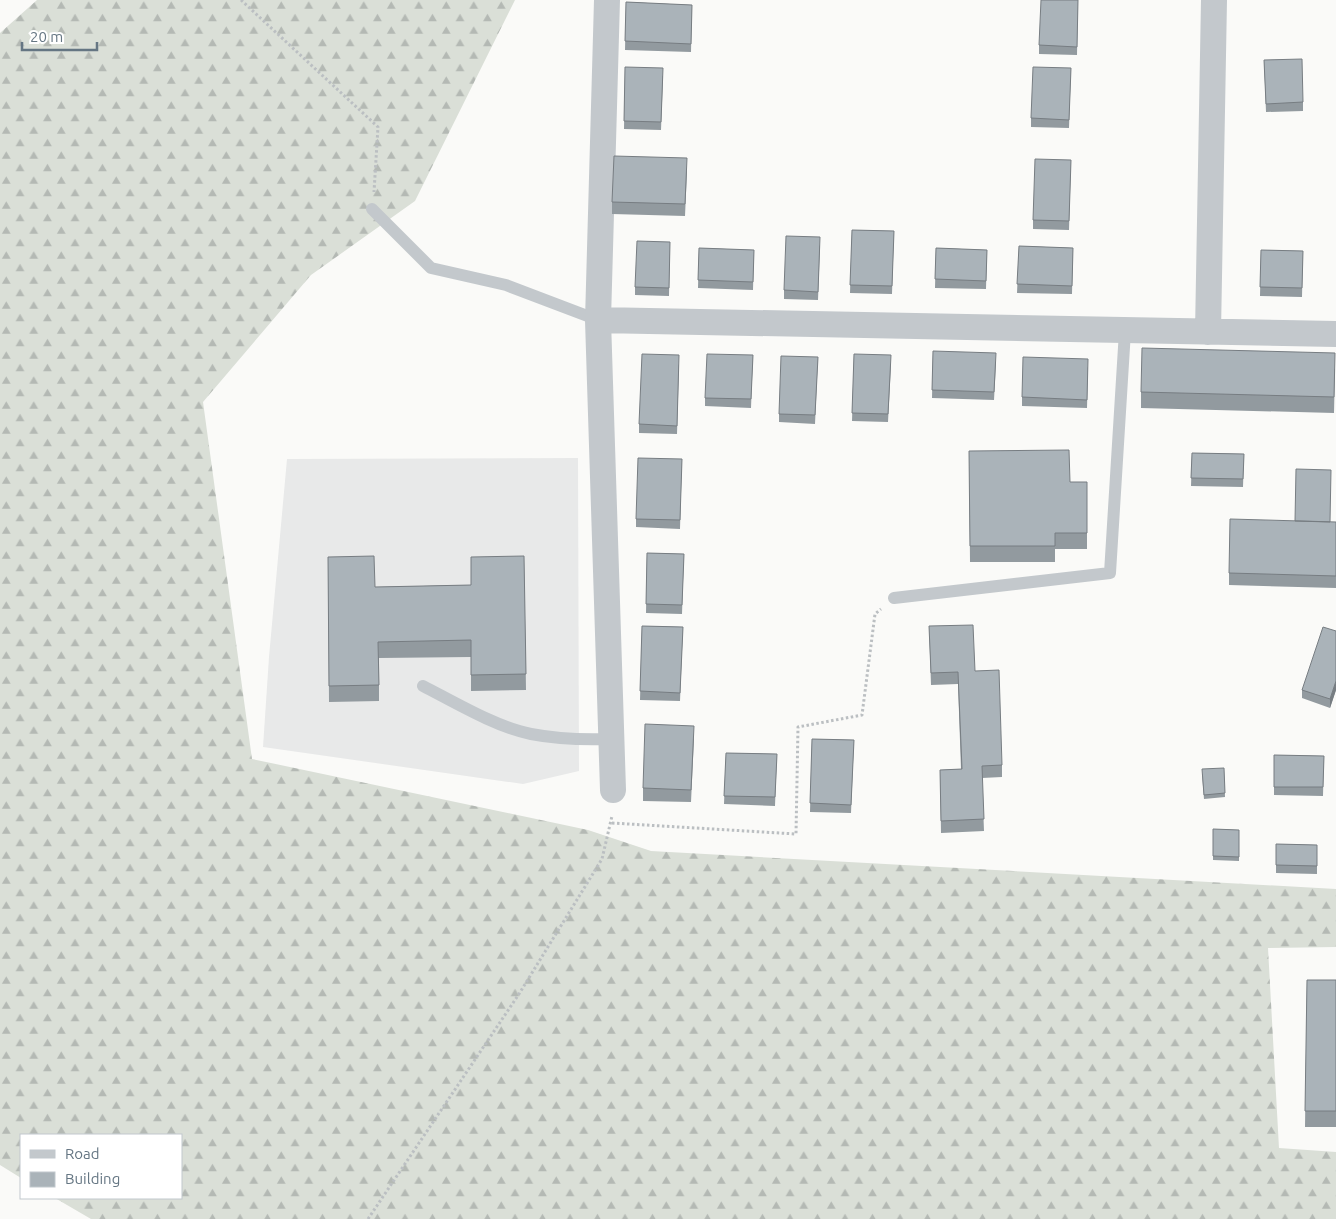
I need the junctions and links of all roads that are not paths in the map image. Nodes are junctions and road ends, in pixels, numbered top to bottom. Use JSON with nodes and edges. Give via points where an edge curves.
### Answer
{"nodes":[{"id":1,"x":607,"y":0,"type":"edge"},
{"id":2,"x":1214,"y":0,"type":"edge"},
{"id":3,"x":372,"y":209,"type":"road end"},
{"id":4,"x":598,"y":320,"type":"junction"},
{"id":5,"x":1125,"y":331,"type":"junction"},
{"id":6,"x":1208,"y":332,"type":"junction"},
{"id":7,"x":1336,"y":334,"type":"edge"},
{"id":8,"x":894,"y":598,"type":"road end"},
{"id":9,"x":423,"y":686,"type":"dead end"},
{"id":10,"x":611,"y":739,"type":"junction"},
{"id":11,"x":613,"y":790,"type":"road end"}],
"edges":[{"from":1,"to":4,"type":"street"},
{"from":2,"to":6,"type":"street"},
{"from":3,"to":4,"type":"lane","via":[[431,268],[506,285]]},
{"from":4,"to":5,"type":"street"},
{"from":4,"to":10,"type":"street"},
{"from":5,"to":6,"type":"street"},
{"from":5,"to":8,"type":"lane","via":[[1110,573]]},
{"from":6,"to":7,"type":"street"},
{"from":9,"to":10,"type":"lane","via":[[479,715],[530,734]]},
{"from":10,"to":11,"type":"street"}]}
